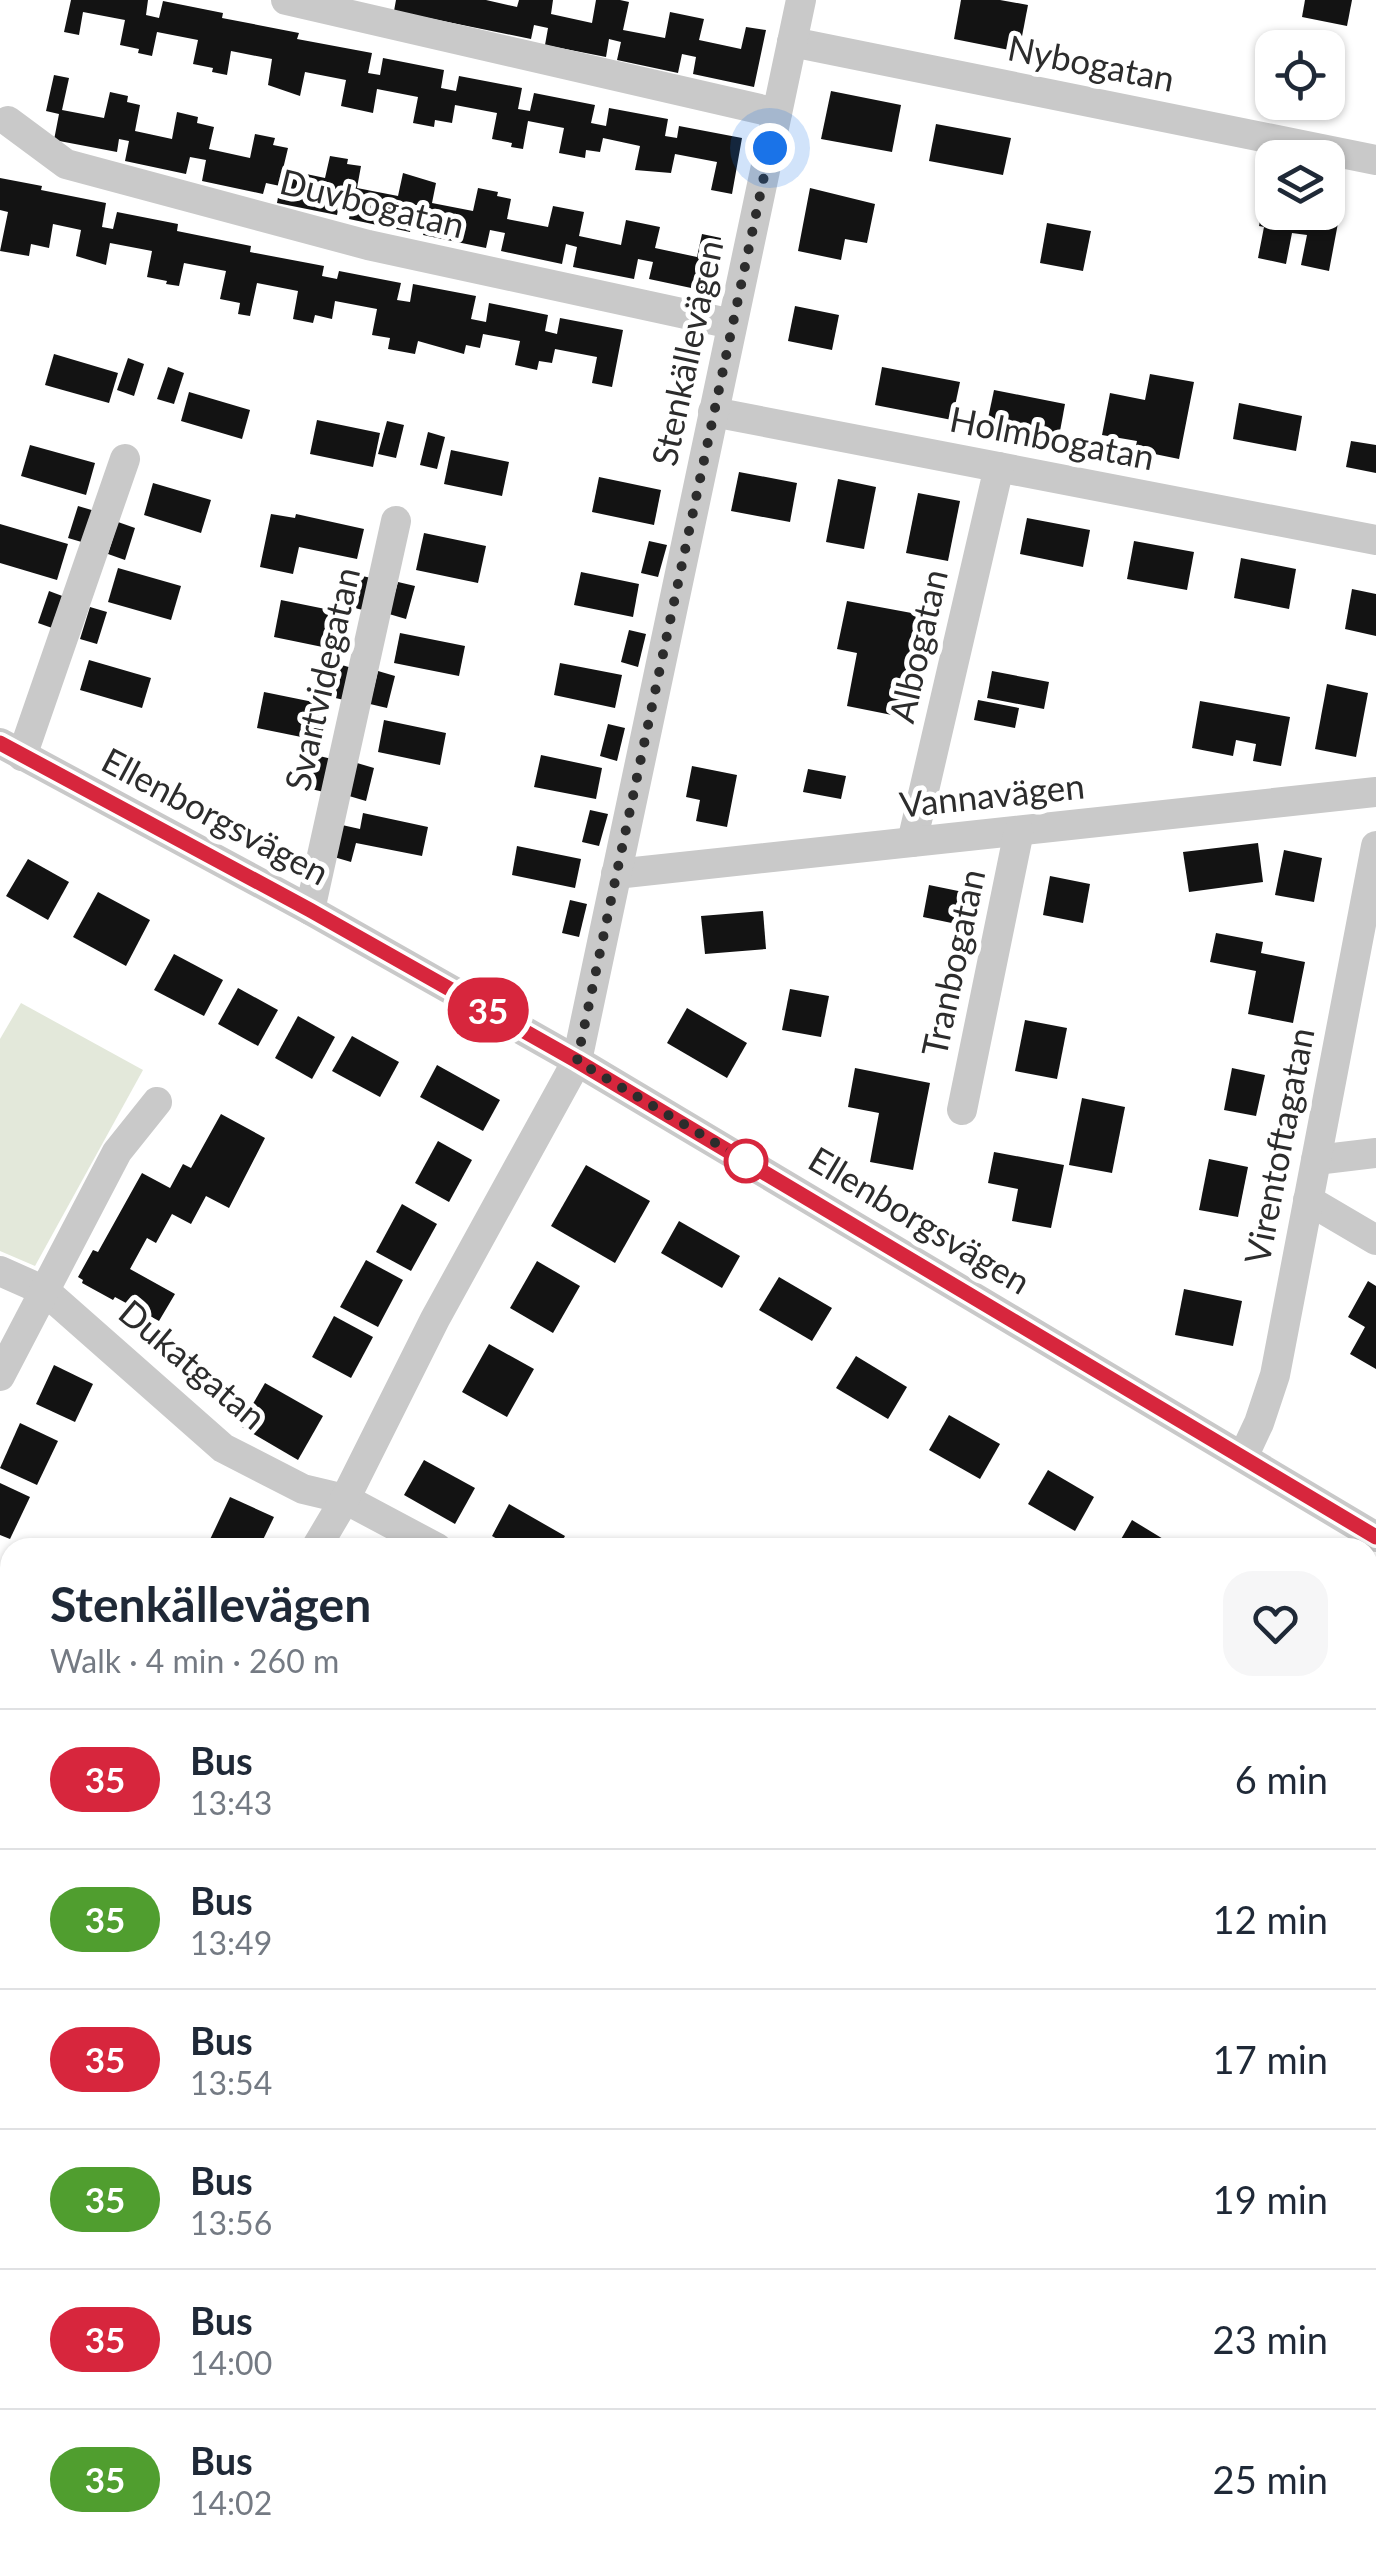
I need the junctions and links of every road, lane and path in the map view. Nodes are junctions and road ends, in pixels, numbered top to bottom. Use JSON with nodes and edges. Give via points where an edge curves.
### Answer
{"nodes":[{"id":1,"x":286,"y":0,"type":"edge"},
{"id":2,"x":801,"y":0,"type":"edge"},
{"id":3,"x":792,"y":42,"type":"junction"},
{"id":4,"x":777,"y":113,"type":"junction"},
{"id":5,"x":8,"y":121,"type":"dead end"},
{"id":6,"x":1376,"y":160,"type":"edge"},
{"id":7,"x":732,"y":324,"type":"junction"},
{"id":8,"x":714,"y":412,"type":"junction"},
{"id":9,"x":124,"y":459,"type":"dead end"},
{"id":10,"x":1000,"y":466,"type":"junction"},
{"id":11,"x":396,"y":522,"type":"dead end"},
{"id":12,"x":1376,"y":540,"type":"edge"},
{"id":13,"x":11,"y":749,"type":"edge"},
{"id":14,"x":1376,"y":792,"type":"edge"},
{"id":15,"x":1019,"y":831,"type":"junction"},
{"id":16,"x":912,"y":842,"type":"junction"},
{"id":17,"x":1376,"y":846,"type":"edge"},
{"id":18,"x":616,"y":874,"type":"junction"},
{"id":19,"x":310,"y":910,"type":"junction"},
{"id":20,"x":577,"y":1061,"type":"junction"},
{"id":21,"x":157,"y":1102,"type":"dead end"},
{"id":22,"x":962,"y":1110,"type":"dead end"},
{"id":23,"x":1376,"y":1153,"type":"edge"},
{"id":24,"x":1316,"y":1160,"type":"junction"},
{"id":25,"x":1308,"y":1200,"type":"junction"},
{"id":26,"x":1376,"y":1240,"type":"edge"},
{"id":27,"x":0,"y":1272,"type":"edge"},
{"id":28,"x":45,"y":1291,"type":"junction"},
{"id":29,"x":0,"y":1376,"type":"edge"},
{"id":30,"x":1244,"y":1457,"type":"junction"},
{"id":31,"x":344,"y":1498,"type":"junction"},
{"id":32,"x":1376,"y":1537,"type":"edge"},
{"id":33,"x":322,"y":1538,"type":"edge"},
{"id":34,"x":418,"y":1538,"type":"edge"}],
"edges":[{"from":1,"to":4,"type":"street"},
{"from":2,"to":3,"type":"street","name":"Stenkällevägen"},
{"from":3,"to":4,"type":"street","name":"Stenkällevägen"},
{"from":3,"to":6,"type":"street","name":"Nybogatan"},
{"from":4,"to":7,"type":"street","name":"Stenkällevägen"},
{"from":5,"to":7,"type":"street","name":"Duvbogatan","via":[[66,164],[368,244]]},
{"from":7,"to":8,"type":"street","name":"Stenkällevägen"},
{"from":8,"to":10,"type":"street","name":"Holmbogatan"},
{"from":8,"to":18,"type":"street","name":"Stenkällevägen"},
{"from":9,"to":13,"type":"street"},
{"from":10,"to":12,"type":"street","name":"Holmbogatan"},
{"from":10,"to":16,"type":"street","name":"Albogatan"},
{"from":11,"to":19,"type":"street","name":"Svartvidegatan"},
{"from":13,"to":19,"type":"street","name":"Ellenborgsvägen"},
{"from":14,"to":15,"type":"street","name":"Vannavägen"},
{"from":15,"to":16,"type":"street","name":"Vannavägen"},
{"from":15,"to":22,"type":"street","name":"Tranbogatan"},
{"from":16,"to":18,"type":"street","name":"Vannavägen"},
{"from":17,"to":24,"type":"street","name":"Virentoftagatan"},
{"from":18,"to":20,"type":"street","name":"Stenkällevägen"},
{"from":19,"to":20,"type":"street","name":"Ellenborgsvägen"},
{"from":20,"to":30,"type":"street","name":"Ellenborgsvägen"},
{"from":20,"to":31,"type":"street","name":"Stenkällevägen"},
{"from":21,"to":28,"type":"street","via":[[117,1152]]},
{"from":23,"to":24,"type":"street"},
{"from":24,"to":25,"type":"street","name":"Virentoftagatan"},
{"from":25,"to":26,"type":"street"},
{"from":25,"to":30,"type":"street","name":"Virentoftagatan","via":[[1275,1375]]},
{"from":27,"to":28,"type":"street","name":"Dukatgatan"},
{"from":28,"to":29,"type":"street"},
{"from":28,"to":31,"type":"street","name":"Dukatgatan","via":[[223,1448],[303,1489]]},
{"from":30,"to":32,"type":"street","name":"Ellenborgsvägen"},
{"from":31,"to":33,"type":"street","name":"Stenkällevägen"},
{"from":31,"to":34,"type":"street","name":"Dukatgatan"}]}
